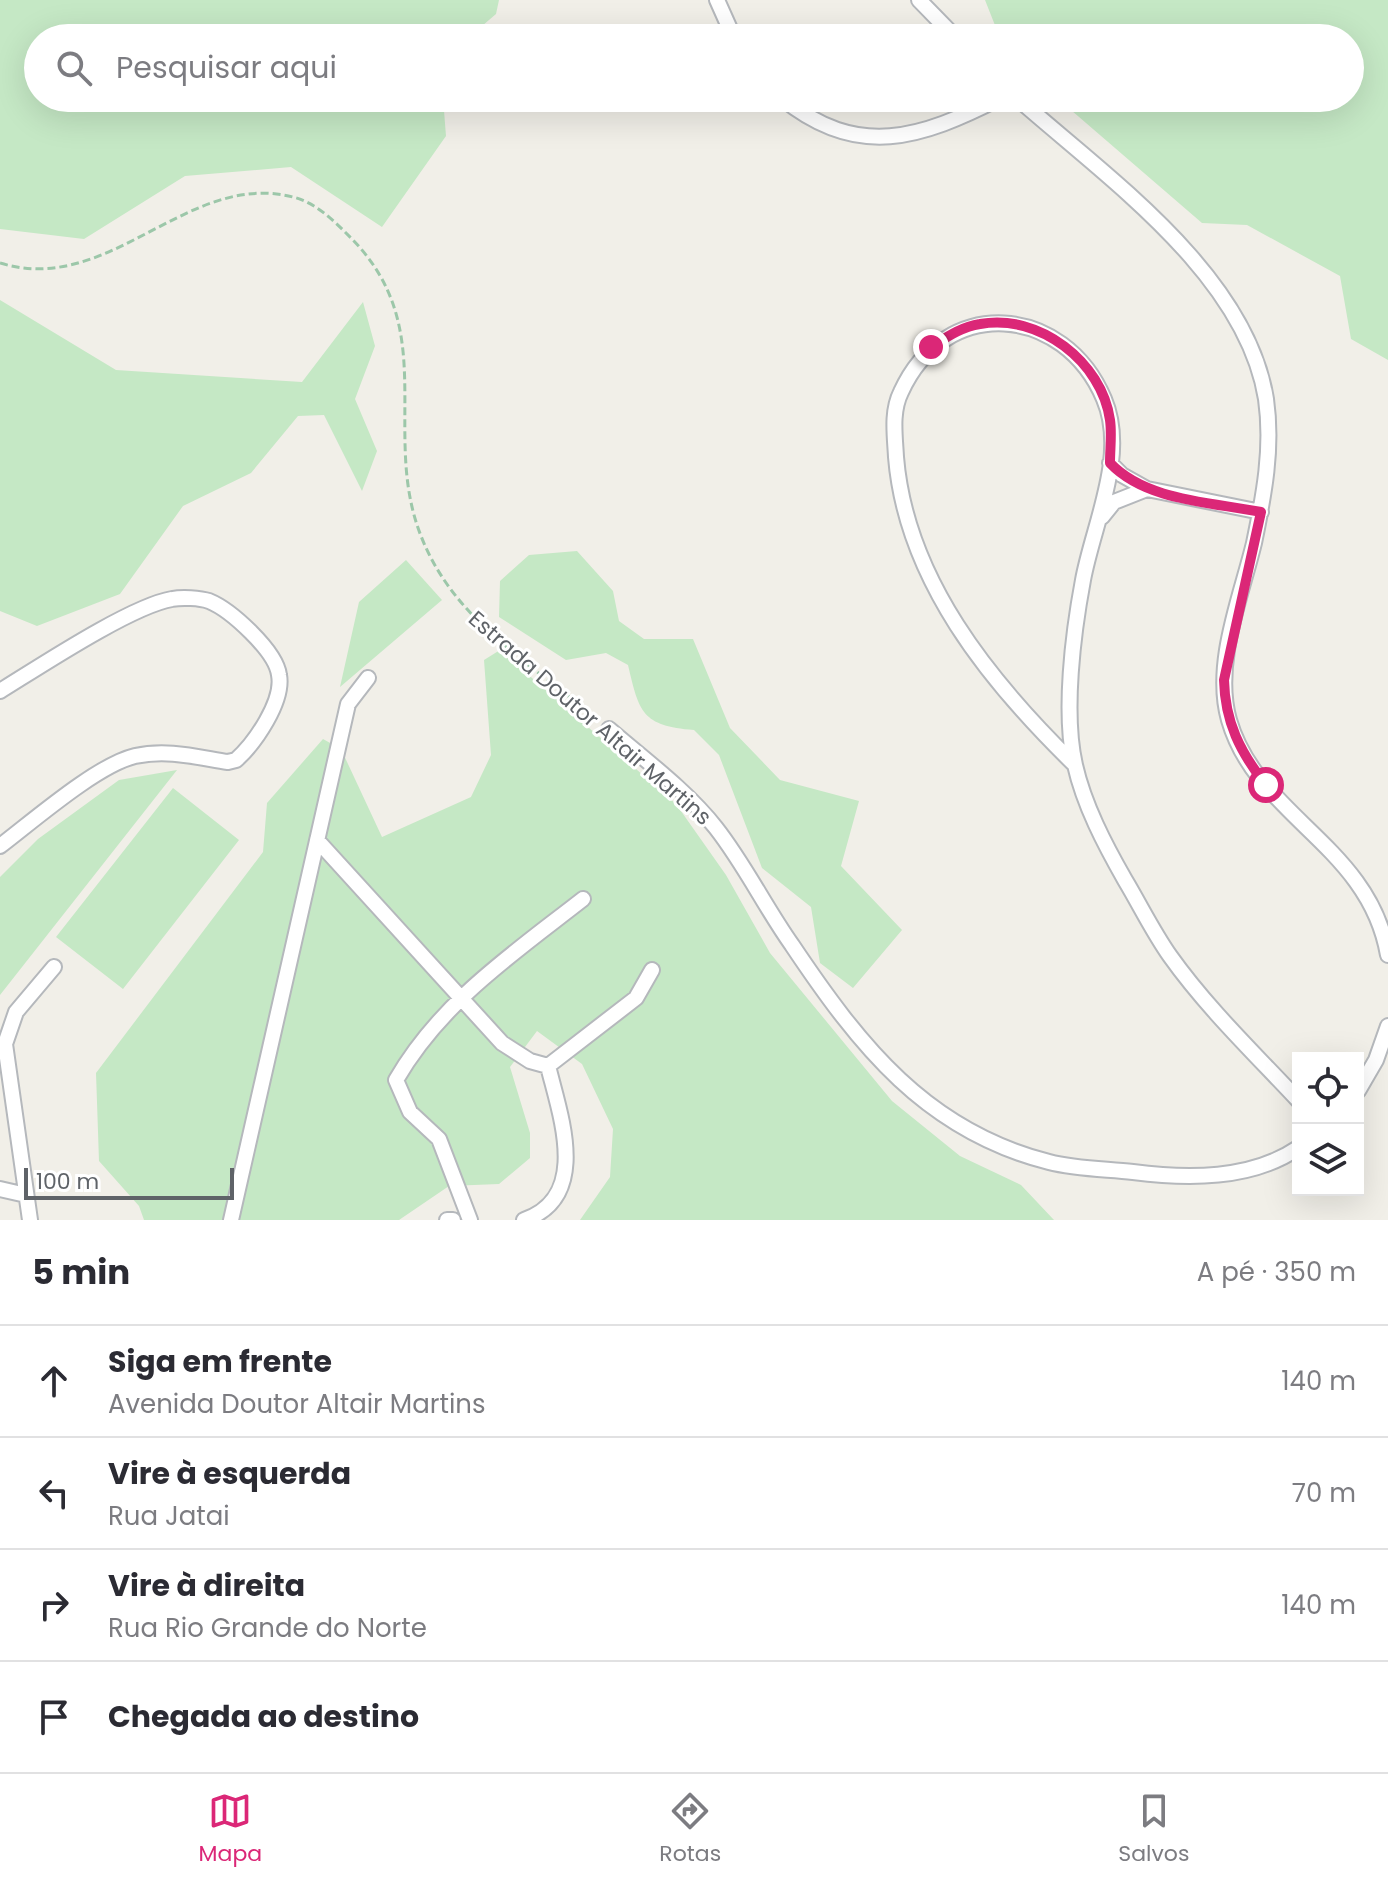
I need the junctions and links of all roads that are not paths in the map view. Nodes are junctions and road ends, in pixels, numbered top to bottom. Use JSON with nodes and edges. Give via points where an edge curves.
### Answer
{"nodes":[{"id":1,"x":717,"y":0,"type":"edge"},
{"id":2,"x":928,"y":4,"type":"edge"},
{"id":3,"x":728,"y":24,"type":"edge"},
{"id":4,"x":944,"y":24,"type":"edge"},
{"id":5,"x":804,"y":112,"type":"edge"},
{"id":6,"x":971,"y":112,"type":"edge"},
{"id":7,"x":1033,"y":112,"type":"edge"},
{"id":8,"x":1110,"y":463,"type":"junction"},
{"id":9,"x":1147,"y":489,"type":"junction"},
{"id":10,"x":1261,"y":512,"type":"junction"},
{"id":11,"x":1097,"y":524,"type":"junction"},
{"id":12,"x":368,"y":678,"type":"dead end"},
{"id":13,"x":0,"y":691,"type":"edge"},
{"id":14,"x":609,"y":729,"type":"road end"},
{"id":15,"x":1074,"y":764,"type":"junction"},
{"id":16,"x":317,"y":840,"type":"junction"},
{"id":17,"x":0,"y":846,"type":"edge"},
{"id":18,"x":583,"y":899,"type":"dead end"},
{"id":19,"x":1388,"y":955,"type":"edge"},
{"id":20,"x":54,"y":967,"type":"dead end"},
{"id":21,"x":652,"y":970,"type":"dead end"},
{"id":22,"x":460,"y":996,"type":"junction"},
{"id":23,"x":1388,"y":1026,"type":"edge"},
{"id":24,"x":548,"y":1066,"type":"junction"},
{"id":25,"x":1364,"y":1081,"type":"edge"},
{"id":26,"x":1292,"y":1093,"type":"edge"},
{"id":27,"x":1292,"y":1151,"type":"edge"},
{"id":28,"x":0,"y":1189,"type":"edge"},
{"id":29,"x":26,"y":1195,"type":"junction"},
{"id":30,"x":30,"y":1220,"type":"edge"},
{"id":31,"x":231,"y":1220,"type":"edge"},
{"id":32,"x":447,"y":1220,"type":"edge"},
{"id":33,"x":453,"y":1220,"type":"edge"},
{"id":34,"x":470,"y":1220,"type":"edge"},
{"id":35,"x":524,"y":1220,"type":"edge"}],
"edges":[{"from":1,"to":3,"type":"street"},
{"from":2,"to":4,"type":"street"},
{"from":5,"to":6,"type":"street","via":[[823,124],[872,138],[893,138]]},
{"from":7,"to":10,"type":"street","via":[[1169,234],[1204,271],[1242,326],[1266,398],[1267,474]]},
{"from":8,"to":9,"type":"street"},
{"from":8,"to":11,"type":"street"},
{"from":8,"to":15,"type":"street","via":[[1111,420],[1094,377],[1056,339],[1025,328],[983,323],[958,330],[931,347],[911,369],[898,398],[894,426],[899,499],[912,540],[940,596],[993,676]]},
{"from":9,"to":10,"type":"street"},
{"from":9,"to":11,"type":"street","via":[[1114,502]]},
{"from":10,"to":19,"type":"street","via":[[1226,659],[1224,704],[1246,759],[1349,868],[1368,897],[1383,928]]},
{"from":11,"to":15,"type":"street","via":[[1073,656]]},
{"from":12,"to":16,"type":"street","via":[[348,704]]},
{"from":13,"to":17,"type":"street","via":[[127,618],[184,598],[209,601],[238,622],[266,650],[280,675],[271,711],[236,760],[174,753],[132,756],[77,788]]},
{"from":14,"to":27,"type":"street","name":"Estrada Doutor Altair Martins","via":[[714,825],[791,945],[858,1036],[896,1080],[930,1108],[1006,1148],[1051,1162],[1151,1174],[1222,1175],[1262,1166]]},
{"from":15,"to":26,"type":"street","via":[[1108,850],[1170,956]]},
{"from":16,"to":22,"type":"street"},
{"from":16,"to":31,"type":"street"},
{"from":18,"to":22,"type":"street"},
{"from":20,"to":29,"type":"street","via":[[16,1012],[5,1044]]},
{"from":21,"to":24,"type":"street","via":[[636,998]]},
{"from":22,"to":24,"type":"street","via":[[502,1043]]},
{"from":22,"to":34,"type":"street","via":[[415,1047],[396,1080],[410,1112],[439,1139]]},
{"from":23,"to":25,"type":"street"},
{"from":24,"to":35,"type":"street","via":[[566,1140],[566,1173],[554,1199]]},
{"from":28,"to":29,"type":"street"},
{"from":29,"to":30,"type":"street"},
{"from":32,"to":33,"type":"street"}]}
